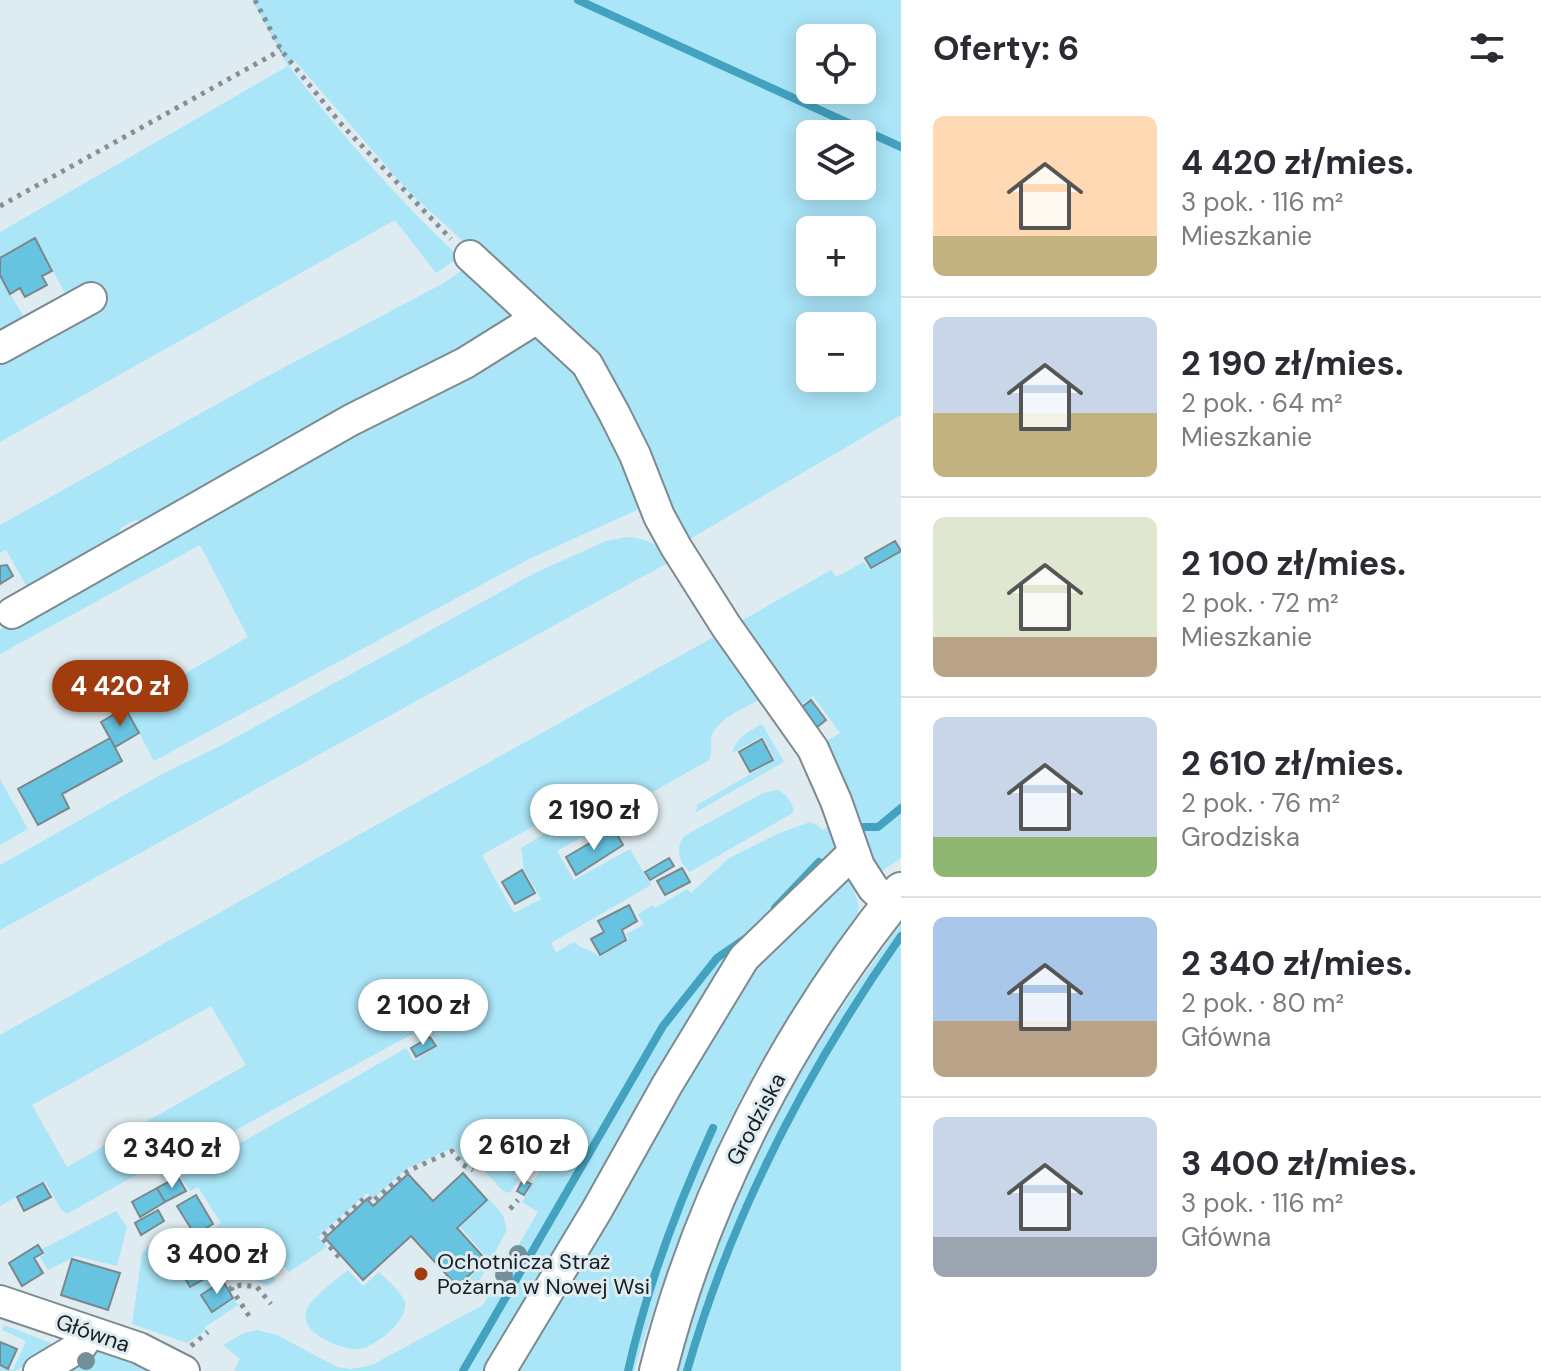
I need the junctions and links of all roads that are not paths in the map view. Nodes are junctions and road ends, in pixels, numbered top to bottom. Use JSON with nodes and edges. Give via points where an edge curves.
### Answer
{"nodes":[{"id":1,"x":470,"y":256,"type":"road end"},
{"id":2,"x":91,"y":298,"type":"dead end"},
{"id":3,"x":537,"y":318,"type":"junction"},
{"id":4,"x":0,"y":348,"type":"edge"},
{"id":5,"x":12,"y":613,"type":"dead end"},
{"id":6,"x":853,"y":853,"type":"junction"},
{"id":7,"x":895,"y":898,"type":"edge"},
{"id":8,"x":0,"y":1301,"type":"edge"},
{"id":9,"x":91,"y":1332,"type":"junction"},
{"id":10,"x":184,"y":1362,"type":"edge"},
{"id":11,"x":39,"y":1371,"type":"edge"},
{"id":12,"x":500,"y":1371,"type":"edge"},
{"id":13,"x":658,"y":1371,"type":"edge"}],
"edges":[{"from":1,"to":3,"type":"street"},
{"from":2,"to":4,"type":"street"},
{"from":3,"to":5,"type":"street"},
{"from":3,"to":6,"type":"street","via":[[596,378],[676,547],[813,749]]},
{"from":6,"to":7,"type":"street","via":[[865,877]]},
{"from":6,"to":12,"type":"street","via":[[744,958]]},
{"from":7,"to":13,"type":"main road","name":"Grodziska","via":[[800,1038],[743,1138],[698,1243]]},
{"from":8,"to":9,"type":"street","name":"Główna"},
{"from":9,"to":10,"type":"street","name":"Główna"},
{"from":9,"to":11,"type":"street","via":[[81,1346]]}]}
